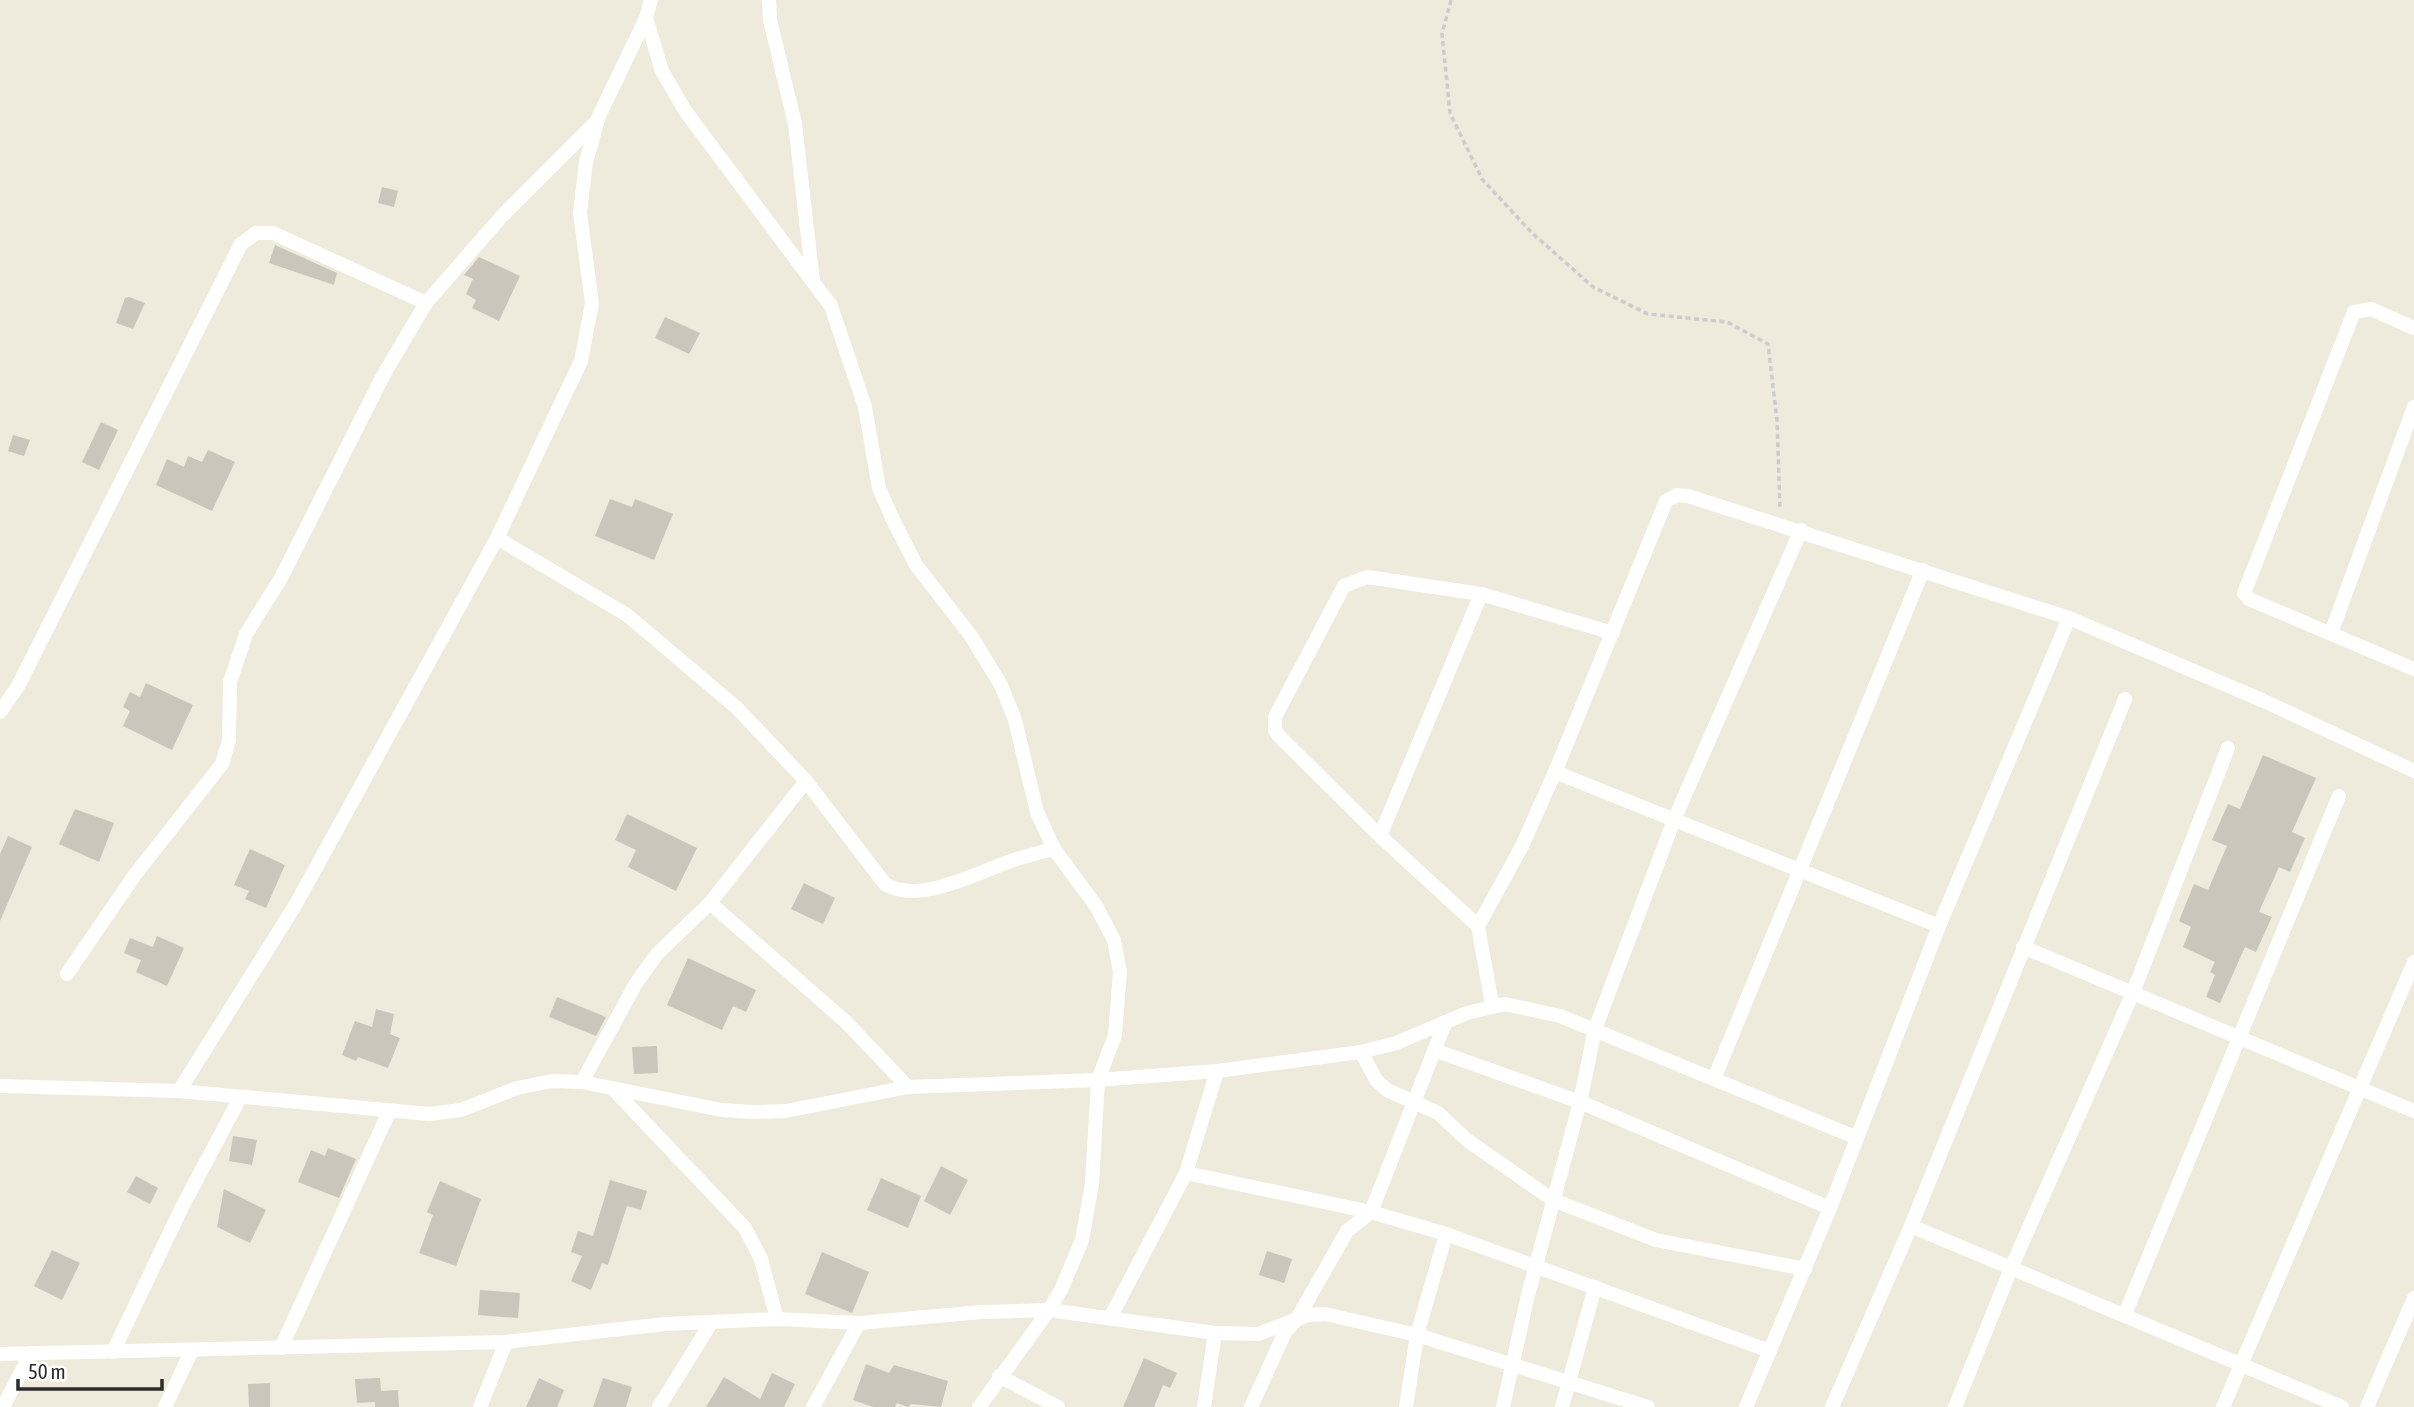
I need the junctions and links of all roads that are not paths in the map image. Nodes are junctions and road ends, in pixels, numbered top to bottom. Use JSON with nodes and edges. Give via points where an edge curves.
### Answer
{"nodes":[{"id":1,"x":651,"y":0,"type":"edge"},
{"id":2,"x":769,"y":0,"type":"edge"},
{"id":3,"x":646,"y":18,"type":"junction"},
{"id":4,"x":598,"y":120,"type":"junction"},
{"id":5,"x":813,"y":281,"type":"junction"},
{"id":6,"x":426,"y":303,"type":"junction"},
{"id":7,"x":2414,"y":328,"type":"edge"},
{"id":8,"x":2414,"y":407,"type":"edge"},
{"id":9,"x":1801,"y":530,"type":"junction"},
{"id":10,"x":497,"y":538,"type":"junction"},
{"id":11,"x":1923,"y":570,"type":"junction"},
{"id":12,"x":1481,"y":594,"type":"junction"},
{"id":13,"x":2069,"y":618,"type":"junction"},
{"id":14,"x":1613,"y":633,"type":"junction"},
{"id":15,"x":2331,"y":633,"type":"junction"},
{"id":16,"x":2414,"y":670,"type":"edge"},
{"id":17,"x":2125,"y":699,"type":"dead end"},
{"id":18,"x":0,"y":712,"type":"edge"},
{"id":19,"x":2228,"y":748,"type":"dead end"},
{"id":20,"x":2414,"y":771,"type":"edge"},
{"id":21,"x":1555,"y":772,"type":"junction"},
{"id":22,"x":806,"y":781,"type":"junction"},
{"id":23,"x":2339,"y":796,"type":"dead end"},
{"id":24,"x":1674,"y":820,"type":"junction"},
{"id":25,"x":1380,"y":836,"type":"junction"},
{"id":26,"x":1054,"y":849,"type":"junction"},
{"id":27,"x":1801,"y":868,"type":"junction"},
{"id":28,"x":710,"y":903,"type":"junction"},
{"id":29,"x":1478,"y":926,"type":"junction"},
{"id":30,"x":1939,"y":926,"type":"junction"},
{"id":31,"x":2023,"y":947,"type":"junction"},
{"id":32,"x":2414,"y":962,"type":"edge"},
{"id":33,"x":68,"y":974,"type":"dead end"},
{"id":34,"x":2132,"y":995,"type":"junction"},
{"id":35,"x":1492,"y":1005,"type":"junction"},
{"id":36,"x":1445,"y":1023,"type":"junction"},
{"id":37,"x":1595,"y":1029,"type":"junction"},
{"id":38,"x":2241,"y":1038,"type":"junction"},
{"id":39,"x":1434,"y":1050,"type":"junction"},
{"id":40,"x":1361,"y":1052,"type":"junction"},
{"id":41,"x":1217,"y":1071,"type":"junction"},
{"id":42,"x":1714,"y":1079,"type":"junction"},
{"id":43,"x":1098,"y":1080,"type":"junction"},
{"id":44,"x":582,"y":1082,"type":"junction"},
{"id":45,"x":0,"y":1086,"type":"edge"},
{"id":46,"x":908,"y":1087,"type":"junction"},
{"id":47,"x":2360,"y":1089,"type":"junction"},
{"id":48,"x":614,"y":1090,"type":"junction"},
{"id":49,"x":179,"y":1091,"type":"junction"},
{"id":50,"x":240,"y":1098,"type":"junction"},
{"id":51,"x":1414,"y":1101,"type":"junction"},
{"id":52,"x":1580,"y":1102,"type":"junction"},
{"id":53,"x":2414,"y":1111,"type":"edge"},
{"id":54,"x":389,"y":1112,"type":"junction"},
{"id":55,"x":1855,"y":1137,"type":"junction"},
{"id":56,"x":1186,"y":1173,"type":"junction"},
{"id":57,"x":1553,"y":1200,"type":"junction"},
{"id":58,"x":1830,"y":1208,"type":"junction"},
{"id":59,"x":1371,"y":1212,"type":"junction"},
{"id":60,"x":1911,"y":1226,"type":"junction"},
{"id":61,"x":1446,"y":1234,"type":"junction"},
{"id":62,"x":1536,"y":1264,"type":"junction"},
{"id":63,"x":2012,"y":1266,"type":"junction"},
{"id":64,"x":1805,"y":1269,"type":"junction"},
{"id":65,"x":1595,"y":1287,"type":"junction"},
{"id":66,"x":2414,"y":1298,"type":"edge"},
{"id":67,"x":1049,"y":1310,"type":"junction"},
{"id":68,"x":2125,"y":1314,"type":"junction"},
{"id":69,"x":1110,"y":1318,"type":"junction"},
{"id":70,"x":778,"y":1319,"type":"junction"},
{"id":71,"x":1297,"y":1319,"type":"junction"},
{"id":72,"x":711,"y":1323,"type":"junction"},
{"id":73,"x":859,"y":1323,"type":"junction"},
{"id":74,"x":1215,"y":1333,"type":"junction"},
{"id":75,"x":1417,"y":1335,"type":"junction"},
{"id":76,"x":506,"y":1342,"type":"junction"},
{"id":77,"x":281,"y":1348,"type":"junction"},
{"id":78,"x":192,"y":1350,"type":"junction"},
{"id":79,"x":1770,"y":1351,"type":"junction"},
{"id":80,"x":113,"y":1352,"type":"junction"},
{"id":81,"x":31,"y":1353,"type":"junction"},
{"id":82,"x":0,"y":1354,"type":"edge"},
{"id":83,"x":1512,"y":1364,"type":"junction"},
{"id":84,"x":2241,"y":1365,"type":"junction"},
{"id":85,"x":999,"y":1376,"type":"junction"},
{"id":86,"x":1572,"y":1381,"type":"junction"},
{"id":87,"x":484,"y":1405,"type":"edge"},
{"id":88,"x":3,"y":1407,"type":"edge"},
{"id":89,"x":165,"y":1407,"type":"edge"},
{"id":90,"x":659,"y":1407,"type":"edge"},
{"id":91,"x":813,"y":1407,"type":"edge"},
{"id":92,"x":979,"y":1407,"type":"edge"},
{"id":93,"x":1058,"y":1407,"type":"edge"},
{"id":94,"x":1204,"y":1407,"type":"edge"},
{"id":95,"x":1251,"y":1407,"type":"edge"},
{"id":96,"x":1406,"y":1407,"type":"edge"},
{"id":97,"x":1503,"y":1407,"type":"edge"},
{"id":98,"x":1562,"y":1407,"type":"edge"},
{"id":99,"x":1647,"y":1407,"type":"edge"},
{"id":100,"x":1746,"y":1407,"type":"edge"},
{"id":101,"x":1832,"y":1407,"type":"edge"},
{"id":102,"x":1955,"y":1407,"type":"edge"},
{"id":103,"x":2223,"y":1407,"type":"edge"},
{"id":104,"x":2342,"y":1407,"type":"edge"},
{"id":105,"x":2368,"y":1407,"type":"edge"}],
"edges":[{"from":1,"to":3,"type":"street"},
{"from":2,"to":5,"type":"street","via":[[795,124]]},
{"from":3,"to":4,"type":"street"},
{"from":3,"to":5,"type":"street","via":[[662,71],[686,112]]},
{"from":4,"to":6,"type":"street","via":[[502,216]]},
{"from":4,"to":10,"type":"street","via":[[586,162],[580,213],[592,303],[581,361]]},
{"from":5,"to":26,"type":"street","via":[[831,306],[844,337],[865,407],[879,488],[916,565],[971,636],[1001,685],[1015,720],[1037,812]]},
{"from":6,"to":18,"type":"street","via":[[273,233],[256,233],[241,244],[18,686]]},
{"from":6,"to":33,"type":"street","via":[[384,374],[281,578],[246,634],[230,682],[229,740],[222,764],[134,876]]},
{"from":7,"to":15,"type":"street","via":[[2371,309],[2354,312],[2245,590],[2249,599]]},
{"from":8,"to":15,"type":"street"},
{"from":9,"to":11,"type":"street"},
{"from":9,"to":14,"type":"street","via":[[1689,496],[1672,497]]},
{"from":9,"to":24,"type":"street"},
{"from":10,"to":22,"type":"street","via":[[627,615],[737,708]]},
{"from":10,"to":49,"type":"street","via":[[296,904]]},
{"from":11,"to":13,"type":"street"},
{"from":11,"to":27,"type":"street"},
{"from":12,"to":14,"type":"street"},
{"from":12,"to":25,"type":"street"},
{"from":12,"to":25,"type":"street","via":[[1367,578],[1344,586],[1275,717],[1279,736]]},
{"from":13,"to":20,"type":"street"},
{"from":13,"to":30,"type":"street"},
{"from":14,"to":21,"type":"street"},
{"from":15,"to":16,"type":"street"},
{"from":17,"to":31,"type":"street"},
{"from":19,"to":34,"type":"street"},
{"from":21,"to":24,"type":"street"},
{"from":21,"to":29,"type":"street","via":[[1522,846]]},
{"from":22,"to":26,"type":"street","via":[[885,884],[896,890],[943,886]]},
{"from":22,"to":28,"type":"street"},
{"from":23,"to":38,"type":"street"},
{"from":24,"to":27,"type":"street"},
{"from":24,"to":37,"type":"street"},
{"from":25,"to":29,"type":"street"},
{"from":26,"to":43,"type":"street","via":[[1096,906],[1114,940],[1120,972],[1115,1035]]},
{"from":27,"to":30,"type":"street"},
{"from":27,"to":42,"type":"street"},
{"from":28,"to":44,"type":"street","via":[[666,945],[635,985]]},
{"from":28,"to":46,"type":"street","via":[[845,1021]]},
{"from":29,"to":35,"type":"street"},
{"from":30,"to":55,"type":"street"},
{"from":31,"to":34,"type":"street"},
{"from":31,"to":60,"type":"street"},
{"from":32,"to":47,"type":"street"},
{"from":34,"to":38,"type":"street"},
{"from":34,"to":63,"type":"street"},
{"from":35,"to":36,"type":"street"},
{"from":35,"to":37,"type":"street","via":[[1523,1006]]},
{"from":36,"to":39,"type":"street"},
{"from":36,"to":40,"type":"street","via":[[1396,1044]]},
{"from":37,"to":42,"type":"street"},
{"from":37,"to":52,"type":"street"},
{"from":38,"to":47,"type":"street"},
{"from":38,"to":68,"type":"street"},
{"from":39,"to":51,"type":"street"},
{"from":39,"to":52,"type":"street"},
{"from":40,"to":41,"type":"street"},
{"from":40,"to":51,"type":"street","via":[[1376,1080]]},
{"from":41,"to":43,"type":"street"},
{"from":41,"to":56,"type":"street"},
{"from":42,"to":55,"type":"street"},
{"from":43,"to":46,"type":"street"},
{"from":43,"to":67,"type":"street","via":[[1092,1184],[1082,1240]]},
{"from":44,"to":48,"type":"street"},
{"from":44,"to":54,"type":"street","via":[[552,1081],[517,1088],[461,1110]]},
{"from":45,"to":49,"type":"street"},
{"from":46,"to":48,"type":"street","via":[[786,1111],[754,1112]]},
{"from":47,"to":53,"type":"street"},
{"from":47,"to":84,"type":"street"},
{"from":48,"to":70,"type":"street","via":[[745,1228],[761,1259]]},
{"from":49,"to":50,"type":"street"},
{"from":50,"to":54,"type":"street"},
{"from":50,"to":80,"type":"street"},
{"from":51,"to":57,"type":"street","via":[[1438,1113],[1467,1140]]},
{"from":51,"to":59,"type":"street"},
{"from":52,"to":57,"type":"street"},
{"from":52,"to":58,"type":"street"},
{"from":54,"to":77,"type":"street"},
{"from":55,"to":58,"type":"street"},
{"from":56,"to":59,"type":"street"},
{"from":56,"to":69,"type":"street"},
{"from":57,"to":62,"type":"street"},
{"from":57,"to":64,"type":"street","via":[[1656,1240]]},
{"from":58,"to":64,"type":"street"},
{"from":59,"to":61,"type":"street"},
{"from":59,"to":71,"type":"street","via":[[1347,1231]]},
{"from":60,"to":63,"type":"street"},
{"from":60,"to":101,"type":"street"},
{"from":61,"to":62,"type":"street"},
{"from":61,"to":75,"type":"street"},
{"from":62,"to":65,"type":"street"},
{"from":62,"to":83,"type":"street"},
{"from":63,"to":68,"type":"street"},
{"from":63,"to":102,"type":"street"},
{"from":64,"to":79,"type":"street"},
{"from":65,"to":79,"type":"street"},
{"from":65,"to":86,"type":"street"},
{"from":66,"to":105,"type":"street"},
{"from":67,"to":69,"type":"street"},
{"from":67,"to":73,"type":"street"},
{"from":67,"to":85,"type":"street"},
{"from":68,"to":84,"type":"street"},
{"from":69,"to":74,"type":"street"},
{"from":70,"to":72,"type":"street"},
{"from":70,"to":73,"type":"street"},
{"from":71,"to":74,"type":"street","via":[[1258,1334]]},
{"from":71,"to":75,"type":"street","via":[[1325,1314]]},
{"from":71,"to":95,"type":"street","via":[[1275,1348]]},
{"from":72,"to":76,"type":"street"},
{"from":72,"to":90,"type":"street"},
{"from":73,"to":91,"type":"street"},
{"from":74,"to":94,"type":"street"},
{"from":75,"to":83,"type":"street"},
{"from":75,"to":96,"type":"street"},
{"from":76,"to":77,"type":"street"},
{"from":76,"to":87,"type":"street"},
{"from":77,"to":78,"type":"street"},
{"from":78,"to":80,"type":"street"},
{"from":78,"to":89,"type":"street"},
{"from":79,"to":100,"type":"street"},
{"from":80,"to":81,"type":"street"},
{"from":81,"to":82,"type":"street"},
{"from":81,"to":88,"type":"street"},
{"from":83,"to":86,"type":"street"},
{"from":83,"to":97,"type":"street"},
{"from":84,"to":103,"type":"street"},
{"from":84,"to":104,"type":"street"},
{"from":85,"to":92,"type":"street"},
{"from":85,"to":93,"type":"street"},
{"from":86,"to":98,"type":"street"},
{"from":86,"to":99,"type":"street"}]}
